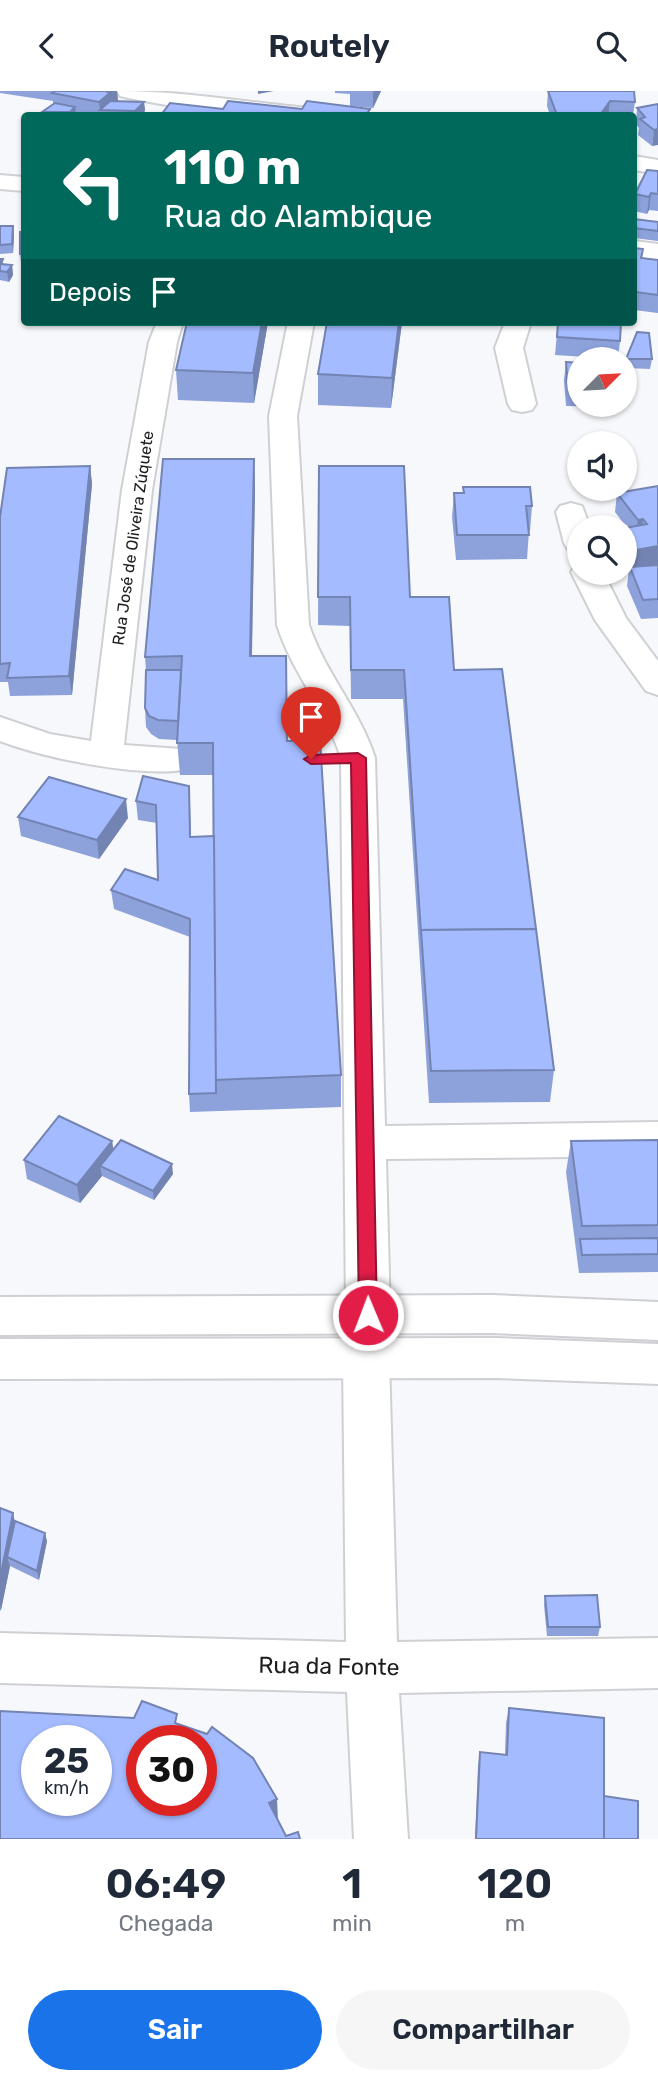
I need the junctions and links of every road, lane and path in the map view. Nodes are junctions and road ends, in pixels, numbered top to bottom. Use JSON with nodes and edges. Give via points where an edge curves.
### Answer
{"nodes":[{"id":1,"x":128,"y":91,"type":"edge"},
{"id":2,"x":314,"y":91,"type":"edge"},
{"id":3,"x":273,"y":112,"type":"edge"},
{"id":4,"x":304,"y":112,"type":"edge"},
{"id":5,"x":637,"y":164,"type":"edge"},
{"id":6,"x":658,"y":167,"type":"edge"},
{"id":7,"x":0,"y":182,"type":"edge"},
{"id":8,"x":21,"y":184,"type":"edge"},
{"id":9,"x":637,"y":249,"type":"edge"},
{"id":10,"x":658,"y":252,"type":"edge"},
{"id":11,"x":169,"y":326,"type":"edge"},
{"id":12,"x":300,"y":326,"type":"edge"},
{"id":13,"x":517,"y":326,"type":"edge"},
{"id":14,"x":522,"y":404,"type":"dead end"},
{"id":15,"x":571,"y":512,"type":"dead end"},
{"id":16,"x":572,"y":515,"type":"edge"},
{"id":17,"x":594,"y":585,"type":"edge"},
{"id":18,"x":658,"y":684,"type":"edge"},
{"id":19,"x":0,"y":728,"type":"edge"},
{"id":20,"x":106,"y":757,"type":"junction"},
{"id":21,"x":358,"y":758,"type":"junction"},
{"id":22,"x":323,"y":759,"type":"edge"},
{"id":23,"x":181,"y":760,"type":"edge"},
{"id":24,"x":658,"y":1139,"type":"edge"},
{"id":25,"x":365,"y":1143,"type":"junction"},
{"id":26,"x":0,"y":1316,"type":"edge"},
{"id":27,"x":658,"y":1321,"type":"edge"},
{"id":28,"x":367,"y":1337,"type":"junction"},
{"id":29,"x":0,"y":1359,"type":"edge"},
{"id":30,"x":658,"y":1364,"type":"edge"},
{"id":31,"x":0,"y":1657,"type":"edge"},
{"id":32,"x":658,"y":1663,"type":"edge"},
{"id":33,"x":372,"y":1668,"type":"junction"},
{"id":34,"x":381,"y":1839,"type":"edge"}],
"edges":[{"from":1,"to":3,"type":"street"},
{"from":2,"to":4,"type":"street"},
{"from":5,"to":6,"type":"street"},
{"from":7,"to":8,"type":"street"},
{"from":9,"to":10,"type":"street"},
{"from":11,"to":20,"type":"street","name":"Rua José de Oliveira Zúquete","via":[[137,490]]},
{"from":12,"to":21,"type":"street","via":[[283,416],[293,625],[302,653],[349,730]]},
{"from":13,"to":14,"type":"street","via":[[509,348]]},
{"from":15,"to":16,"type":"street"},
{"from":17,"to":18,"type":"street","via":[[611,620]]},
{"from":19,"to":20,"type":"street","via":[[59,748]]},
{"from":20,"to":23,"type":"street"},
{"from":21,"to":22,"type":"street"},
{"from":21,"to":25,"type":"street"},
{"from":24,"to":25,"type":"street"},
{"from":25,"to":28,"type":"street"},
{"from":26,"to":28,"type":"street"},
{"from":27,"to":28,"type":"street","via":[[492,1314]]},
{"from":28,"to":29,"type":"street"},
{"from":28,"to":30,"type":"street","via":[[496,1358]]},
{"from":28,"to":33,"type":"street"},
{"from":31,"to":33,"type":"street","name":"Rua da Fonte"},
{"from":32,"to":33,"type":"street","name":"Rua da Fonte"},
{"from":33,"to":34,"type":"street"}]}
